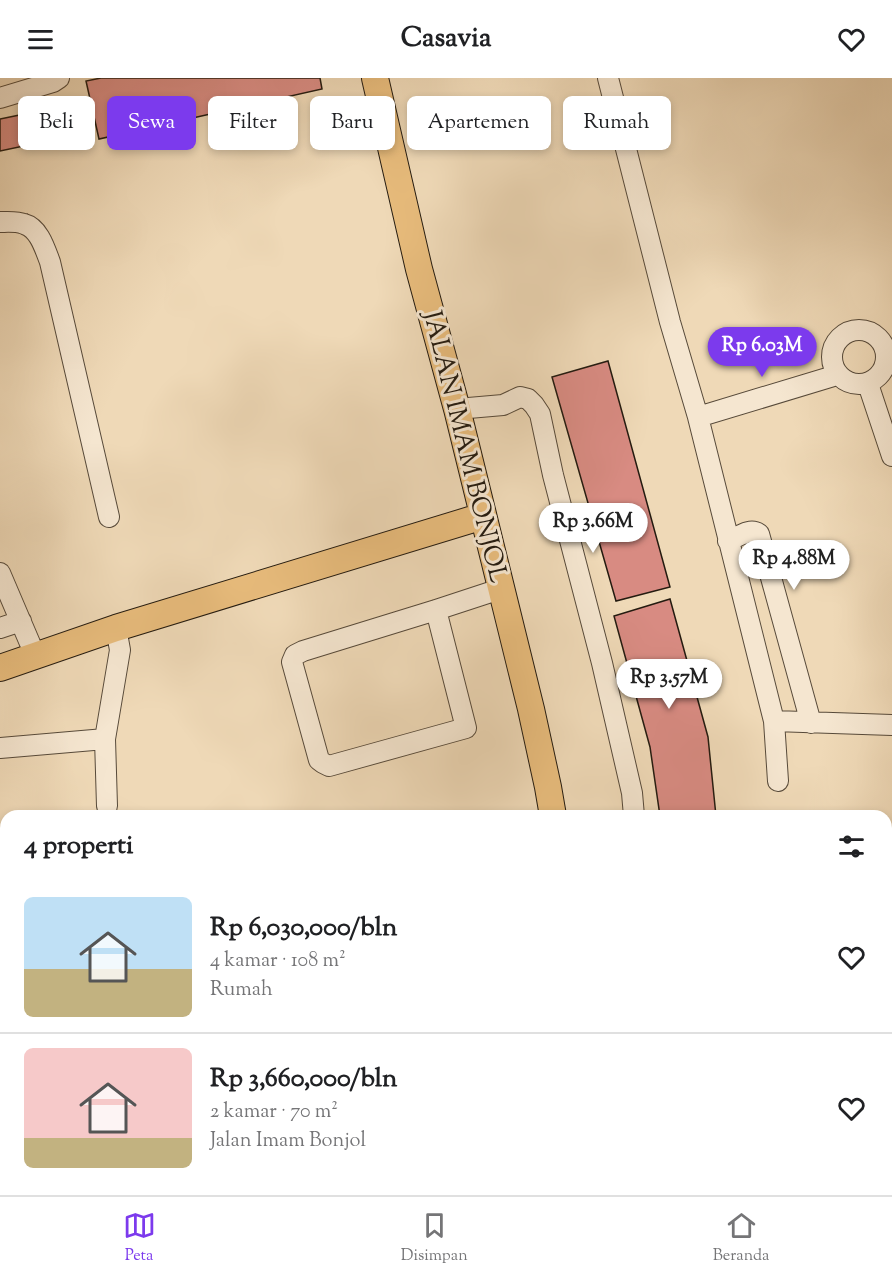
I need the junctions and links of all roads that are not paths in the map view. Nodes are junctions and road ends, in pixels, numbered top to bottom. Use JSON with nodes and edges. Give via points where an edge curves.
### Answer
{"nodes":[{"id":1,"x":59,"y":78,"type":"edge"},
{"id":2,"x":375,"y":78,"type":"edge"},
{"id":3,"x":608,"y":78,"type":"edge"},
{"id":4,"x":0,"y":98,"type":"edge"},
{"id":5,"x":0,"y":222,"type":"edge"},
{"id":6,"x":889,"y":360,"type":"edge"},
{"id":7,"x":837,"y":375,"type":"junction"},
{"id":8,"x":868,"y":384,"type":"junction"},
{"id":9,"x":457,"y":410,"type":"junction"},
{"id":10,"x":698,"y":417,"type":"junction"},
{"id":11,"x":892,"y":456,"type":"edge"},
{"id":12,"x":483,"y":516,"type":"junction"},
{"id":13,"x":109,"y":517,"type":"dead end"},
{"id":14,"x":728,"y":541,"type":"junction"},
{"id":15,"x":0,"y":573,"type":"edge"},
{"id":16,"x":500,"y":589,"type":"junction"},
{"id":17,"x":436,"y":610,"type":"junction"},
{"id":18,"x":21,"y":621,"type":"junction"},
{"id":19,"x":0,"y":628,"type":"edge"},
{"id":20,"x":116,"y":628,"type":"junction"},
{"id":21,"x":35,"y":655,"type":"junction"},
{"id":22,"x":0,"y":668,"type":"edge"},
{"id":23,"x":774,"y":721,"type":"junction"},
{"id":24,"x":811,"y":723,"type":"junction"},
{"id":25,"x":892,"y":725,"type":"edge"},
{"id":26,"x":105,"y":739,"type":"junction"},
{"id":27,"x":0,"y":748,"type":"edge"},
{"id":28,"x":778,"y":781,"type":"dead end"},
{"id":29,"x":108,"y":806,"type":"dead end"},
{"id":30,"x":552,"y":810,"type":"edge"},
{"id":31,"x":633,"y":810,"type":"edge"}],
"edges":[{"from":1,"to":4,"type":"street"},
{"from":2,"to":9,"type":"main road","name":"JALAN IMAM BONJOL"},
{"from":3,"to":10,"type":"street"},
{"from":5,"to":13,"type":"street","via":[[25,224],[43,244],[50,262]]},
{"from":6,"to":7,"type":"street","via":[[877,336],[865,330],[851,330],[832,349],[831,362]]},
{"from":6,"to":8,"type":"street","via":[[881,375]]},
{"from":7,"to":8,"type":"street","via":[[856,385]]},
{"from":7,"to":10,"type":"street"},
{"from":8,"to":11,"type":"street"},
{"from":9,"to":12,"type":"main road","name":"JALAN IMAM BONJOL"},
{"from":9,"to":31,"type":"street","via":[[503,405],[520,397],[528,399],[540,414],[602,663]]},
{"from":10,"to":14,"type":"street"},
{"from":12,"to":16,"type":"main road","name":"JALAN IMAM BONJOL"},
{"from":12,"to":20,"type":"main road"},
{"from":14,"to":23,"type":"street"},
{"from":14,"to":24,"type":"street","via":[[751,531],[759,534]]},
{"from":15,"to":18,"type":"street"},
{"from":16,"to":17,"type":"street"},
{"from":16,"to":30,"type":"main road","name":"JALAN IMAM BONJOL"},
{"from":17,"to":17,"type":"street","via":[[296,655],[292,662],[323,764],[329,766],[466,728]]},
{"from":18,"to":19,"type":"street"},
{"from":18,"to":21,"type":"street"},
{"from":20,"to":21,"type":"main road"},
{"from":20,"to":26,"type":"street","via":[[120,650]]},
{"from":21,"to":22,"type":"main road"},
{"from":23,"to":24,"type":"street"},
{"from":23,"to":28,"type":"street"},
{"from":24,"to":25,"type":"street"},
{"from":26,"to":27,"type":"street"},
{"from":26,"to":29,"type":"street"}]}
